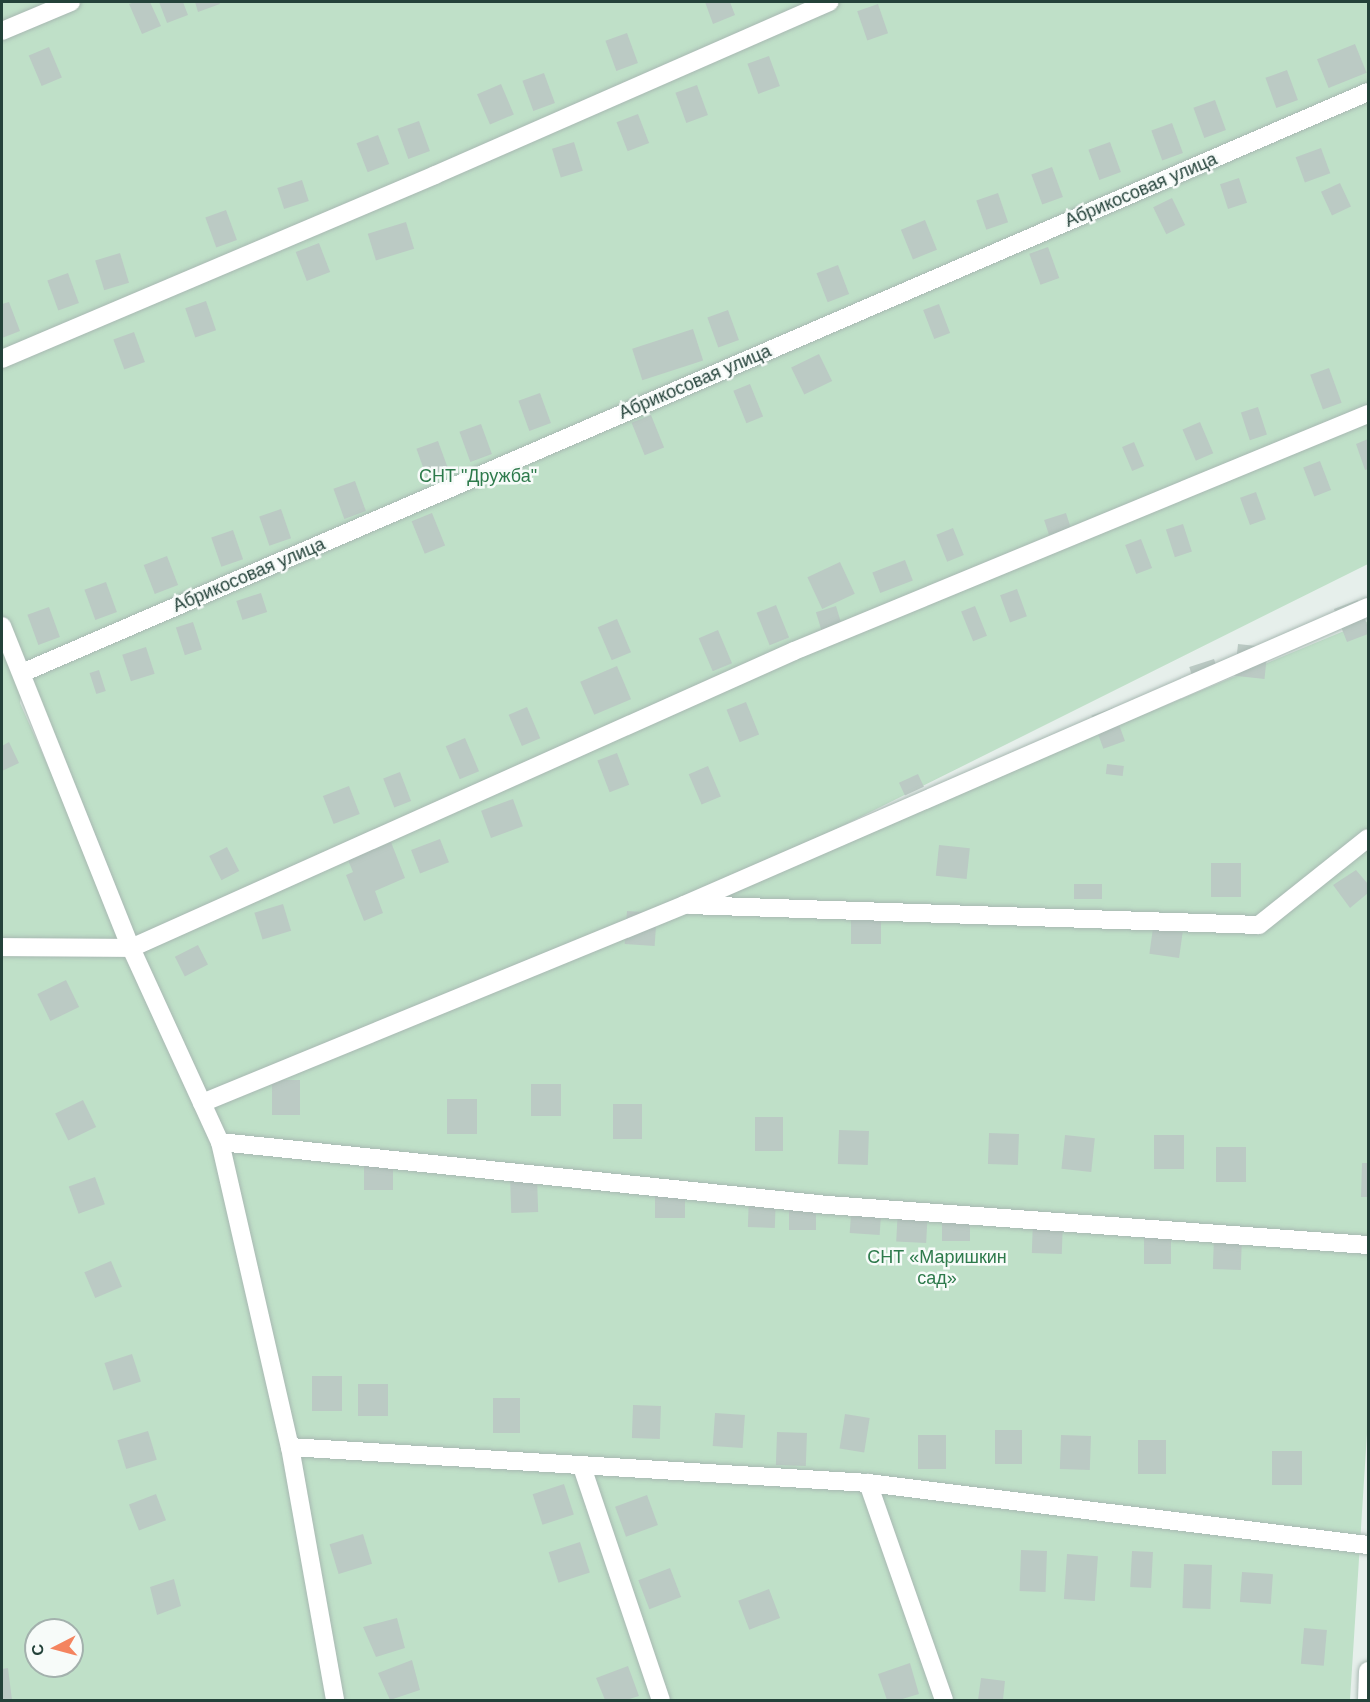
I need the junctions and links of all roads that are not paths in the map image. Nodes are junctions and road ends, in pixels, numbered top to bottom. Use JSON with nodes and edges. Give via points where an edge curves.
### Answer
{"nodes":[{"id":1,"x":71,"y":2,"type":"edge"},
{"id":2,"x":830,"y":2,"type":"edge"},
{"id":3,"x":2,"y":32,"type":"edge"},
{"id":4,"x":1368,"y":92,"type":"edge"},
{"id":5,"x":2,"y":359,"type":"edge"},
{"id":6,"x":1368,"y":414,"type":"edge"},
{"id":7,"x":1368,"y":608,"type":"edge"},
{"id":8,"x":2,"y":626,"type":"edge"},
{"id":9,"x":22,"y":673,"type":"junction"},
{"id":10,"x":1368,"y":838,"type":"edge"},
{"id":11,"x":684,"y":905,"type":"junction"},
{"id":12,"x":2,"y":947,"type":"edge"},
{"id":13,"x":131,"y":948,"type":"junction"},
{"id":14,"x":202,"y":1103,"type":"junction"},
{"id":15,"x":219,"y":1142,"type":"junction"},
{"id":16,"x":1368,"y":1245,"type":"edge"},
{"id":17,"x":290,"y":1448,"type":"junction"},
{"id":18,"x":582,"y":1467,"type":"junction"},
{"id":19,"x":868,"y":1483,"type":"junction"},
{"id":20,"x":1368,"y":1545,"type":"edge"},
{"id":21,"x":1368,"y":1671,"type":"edge"},
{"id":22,"x":335,"y":1701,"type":"edge"},
{"id":23,"x":661,"y":1701,"type":"edge"},
{"id":24,"x":944,"y":1701,"type":"edge"},
{"id":25,"x":1366,"y":1701,"type":"edge"}],
"edges":[{"from":1,"to":3,"type":"street"},
{"from":2,"to":5,"type":"street"},
{"from":4,"to":9,"type":"street","name":"Абрикосовая улица"},
{"from":6,"to":13,"type":"street","via":[[794,651]]},
{"from":7,"to":11,"type":"street"},
{"from":8,"to":9,"type":"street"},
{"from":9,"to":13,"type":"street"},
{"from":10,"to":11,"type":"street","via":[[1259,925]]},
{"from":11,"to":14,"type":"street"},
{"from":12,"to":13,"type":"street"},
{"from":13,"to":14,"type":"street"},
{"from":14,"to":15,"type":"street"},
{"from":15,"to":16,"type":"street","via":[[828,1204]]},
{"from":15,"to":17,"type":"street"},
{"from":17,"to":18,"type":"street"},
{"from":17,"to":22,"type":"street"},
{"from":18,"to":19,"type":"street"},
{"from":18,"to":23,"type":"street"},
{"from":19,"to":20,"type":"street"},
{"from":19,"to":24,"type":"street"},
{"from":21,"to":25,"type":"street"}]}
